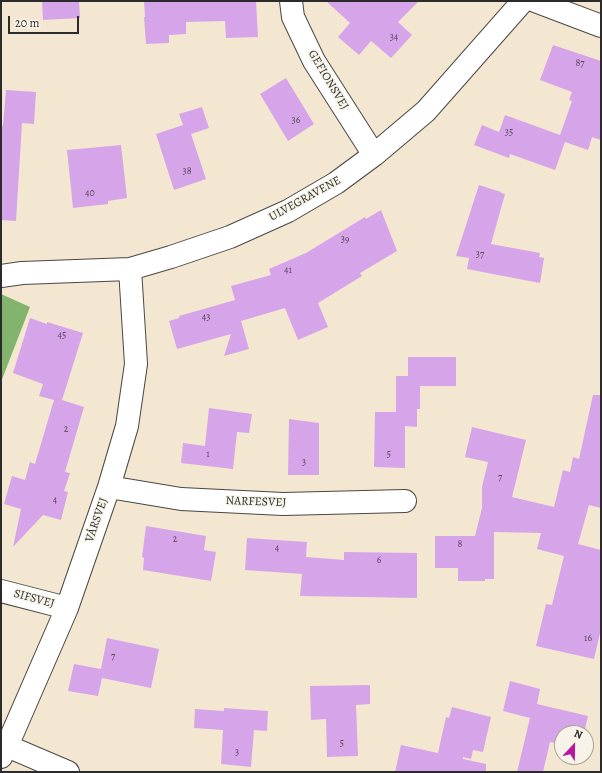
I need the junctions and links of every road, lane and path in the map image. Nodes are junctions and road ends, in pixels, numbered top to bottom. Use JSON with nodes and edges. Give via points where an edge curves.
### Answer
{"nodes":[{"id":1,"x":291,"y":1,"type":"edge"},
{"id":2,"x":523,"y":1,"type":"edge"},
{"id":3,"x":535,"y":1,"type":"edge"},
{"id":4,"x":601,"y":26,"type":"edge"},
{"id":5,"x":374,"y":155,"type":"junction"},
{"id":6,"x":130,"y":269,"type":"junction"},
{"id":7,"x":8,"y":272,"type":"edge"},
{"id":8,"x":109,"y":487,"type":"junction"},
{"id":9,"x":405,"y":501,"type":"dead end"},
{"id":10,"x":1,"y":591,"type":"edge"},
{"id":11,"x":67,"y":608,"type":"junction"},
{"id":12,"x":4,"y":752,"type":"edge"},
{"id":13,"x":68,"y":772,"type":"edge"}],
"edges":[{"from":1,"to":5,"type":"street","name":"GEFIONSVEJ","via":[[293,18],[314,61]]},
{"from":2,"to":5,"type":"street","name":"ULVEGRAVENE","via":[[426,111]]},
{"from":3,"to":4,"type":"street"},
{"from":5,"to":6,"type":"street","name":"ULVEGRAVENE","via":[[336,183],[288,212],[230,237]]},
{"from":6,"to":7,"type":"street","name":"ULVEGRAVENE"},
{"from":6,"to":8,"type":"street","name":"VÅRSVEJ","via":[[136,364],[127,426]]},
{"from":8,"to":9,"type":"street","name":"NARFESVEJ","via":[[181,499],[283,504]]},
{"from":8,"to":11,"type":"street","name":"VÅRSVEJ"},
{"from":10,"to":11,"type":"street","name":"SIFSVEJ"},
{"from":11,"to":12,"type":"street","name":"VÅRSVEJ"},
{"from":12,"to":13,"type":"street"}]}
